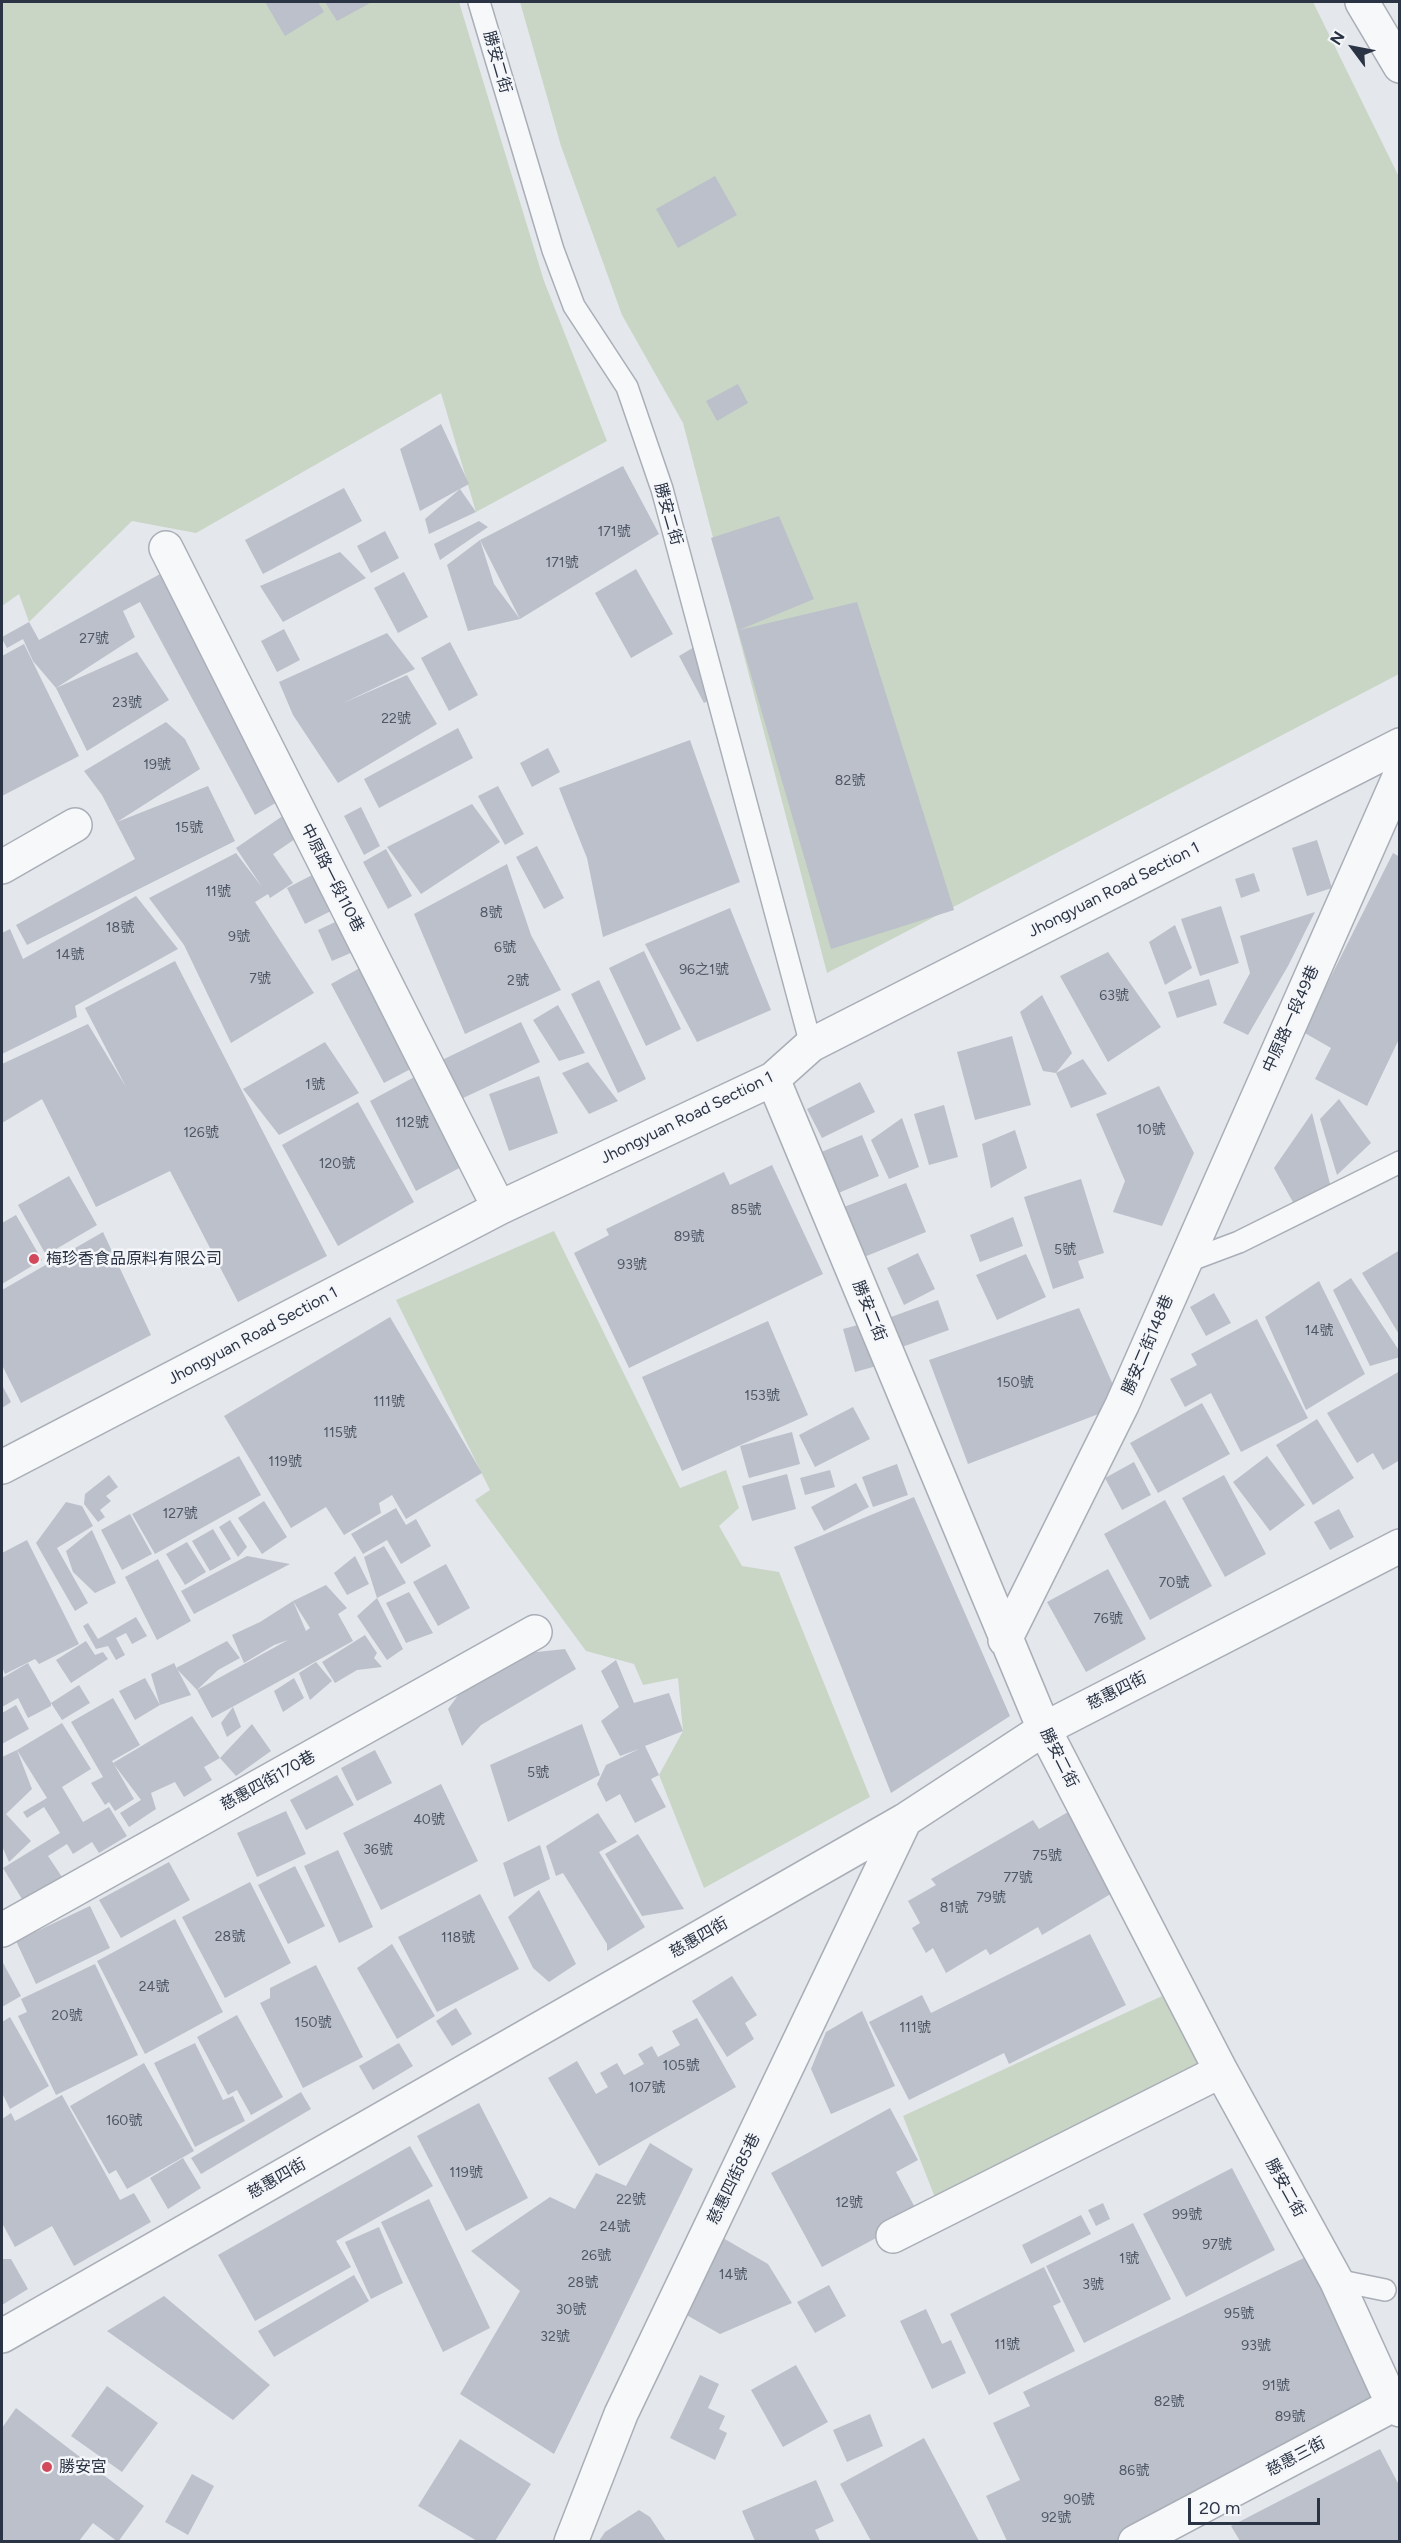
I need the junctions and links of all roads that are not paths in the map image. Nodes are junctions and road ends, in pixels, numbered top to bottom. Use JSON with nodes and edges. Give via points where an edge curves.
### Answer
{"nodes":[{"id":1,"x":479,"y":2,"type":"edge"},
{"id":2,"x":1362,"y":2,"type":"edge"},
{"id":3,"x":1400,"y":66,"type":"edge"},
{"id":4,"x":166,"y":548,"type":"dead end"},
{"id":5,"x":1400,"y":745,"type":"edge"},
{"id":6,"x":1400,"y":775,"type":"edge"},
{"id":7,"x":75,"y":825,"type":"dead end"},
{"id":8,"x":2,"y":867,"type":"edge"},
{"id":9,"x":811,"y":1044,"type":"junction"},
{"id":10,"x":773,"y":1079,"type":"junction"},
{"id":11,"x":1400,"y":1162,"type":"edge"},
{"id":12,"x":499,"y":1208,"type":"junction"},
{"id":13,"x":1183,"y":1263,"type":"junction"},
{"id":14,"x":2,"y":1467,"type":"edge"},
{"id":15,"x":1400,"y":1546,"type":"edge"},
{"id":16,"x":535,"y":1632,"type":"dead end"},
{"id":17,"x":1005,"y":1640,"type":"junction"},
{"id":18,"x":1044,"y":1729,"type":"junction"},
{"id":19,"x":905,"y":1820,"type":"junction"},
{"id":20,"x":2,"y":1930,"type":"edge"},
{"id":21,"x":1221,"y":2071,"type":"junction"},
{"id":22,"x":893,"y":2236,"type":"dead end"},
{"id":23,"x":1336,"y":2280,"type":"junction"},
{"id":24,"x":1385,"y":2289,"type":"dead end"},
{"id":25,"x":2,"y":2336,"type":"edge"},
{"id":26,"x":1396,"y":2408,"type":"edge"},
{"id":27,"x":572,"y":2541,"type":"edge"},
{"id":28,"x":1135,"y":2541,"type":"edge"}],
"edges":[{"from":1,"to":9,"type":"lane","name":"勝安二街","via":[[552,250],[574,306],[627,387],[662,489]]},
{"from":2,"to":3,"type":"street"},
{"from":4,"to":12,"type":"street","name":"中原路一段110巷"},
{"from":5,"to":9,"type":"street","name":"Jhongyuan Road Section 1"},
{"from":6,"to":13,"type":"street","name":"中原路一段49巷"},
{"from":7,"to":8,"type":"street"},
{"from":9,"to":10,"type":"street","name":"Jhongyuan Road Section 1"},
{"from":10,"to":12,"type":"street","name":"Jhongyuan Road Section 1"},
{"from":10,"to":17,"type":"street","name":"勝安二街"},
{"from":11,"to":13,"type":"lane","via":[[1239,1242]]},
{"from":12,"to":14,"type":"street","name":"Jhongyuan Road Section 1"},
{"from":13,"to":17,"type":"street","name":"勝安二街148巷","via":[[1122,1405]]},
{"from":15,"to":18,"type":"street","name":"慈惠四街"},
{"from":16,"to":20,"type":"street","name":"慈惠四街170巷"},
{"from":17,"to":18,"type":"street","name":"勝安二街"},
{"from":18,"to":19,"type":"street","name":"慈惠四街"},
{"from":18,"to":21,"type":"street","name":"勝安二街"},
{"from":19,"to":25,"type":"street","name":"慈惠四街"},
{"from":19,"to":27,"type":"street","name":"慈惠四街85巷","via":[[621,2414]]},
{"from":21,"to":22,"type":"street"},
{"from":21,"to":23,"type":"street","name":"勝安二街"},
{"from":23,"to":24,"type":"lane"},
{"from":23,"to":26,"type":"street","name":"勝安二街"},
{"from":26,"to":28,"type":"street","name":"慈惠三街"}]}
